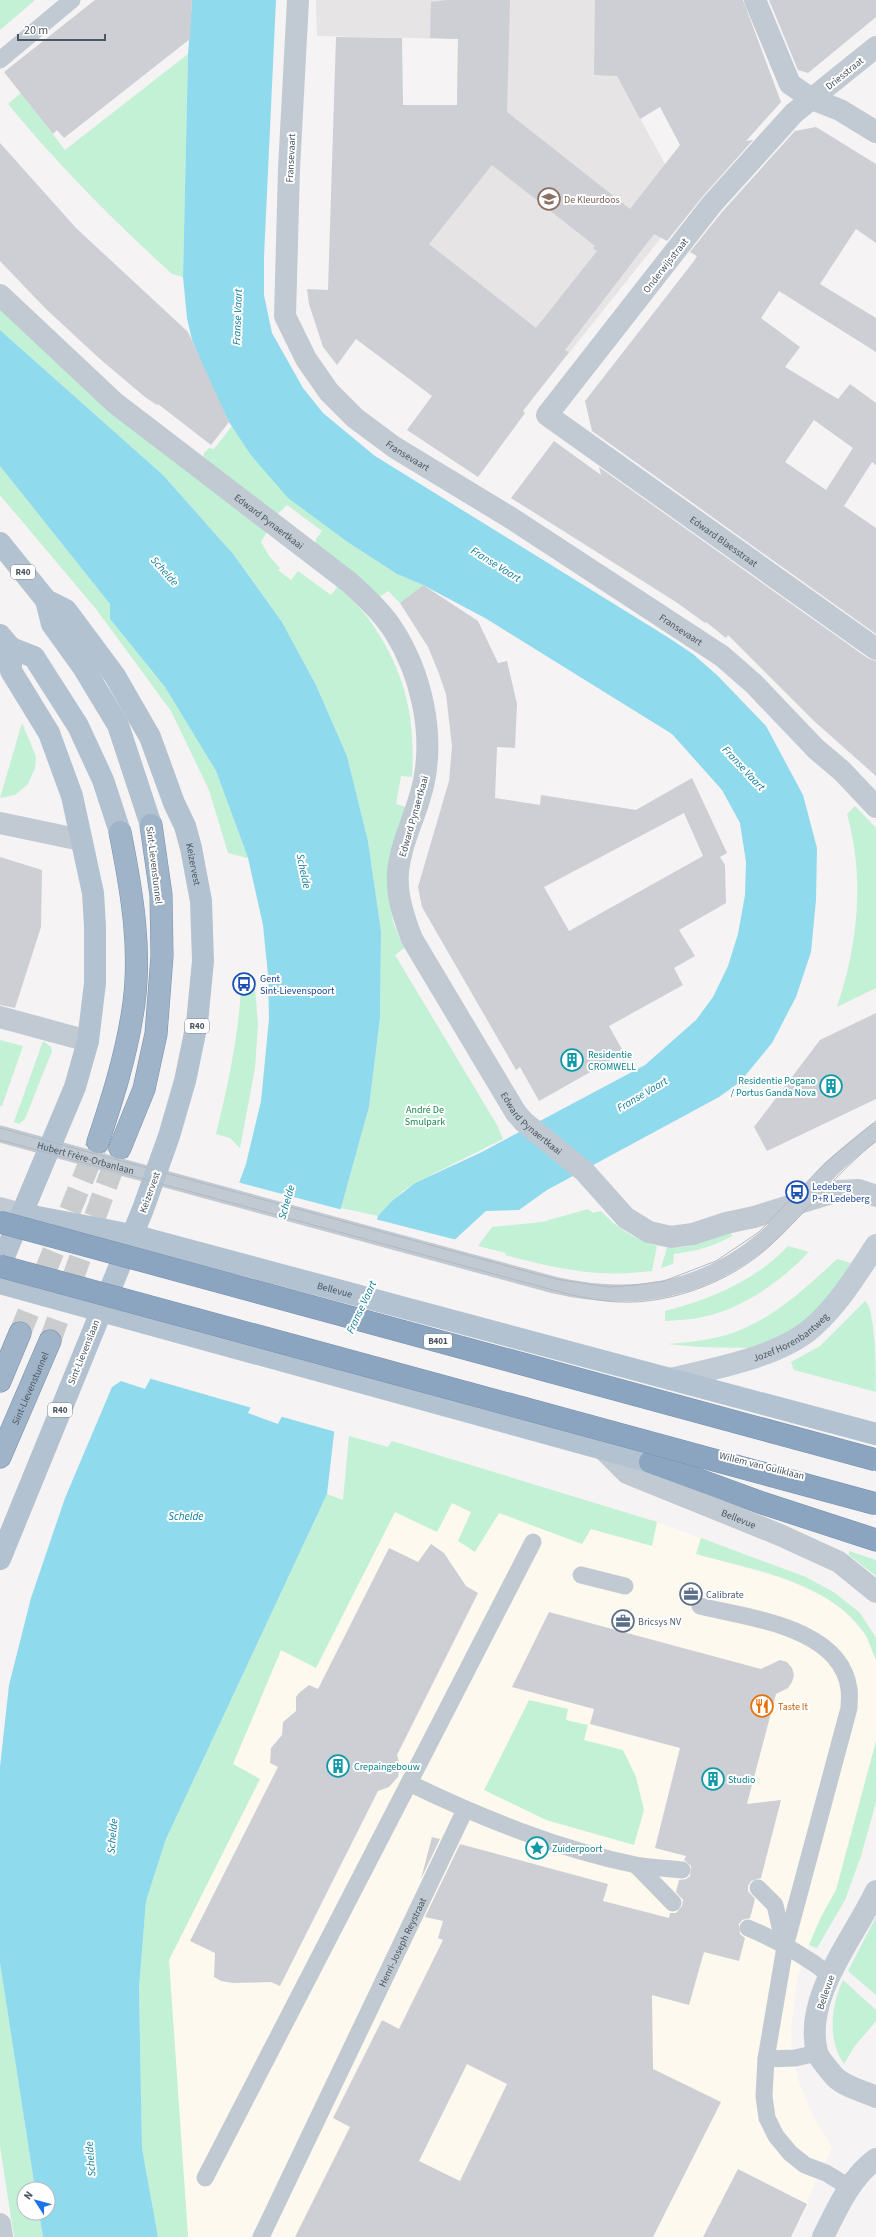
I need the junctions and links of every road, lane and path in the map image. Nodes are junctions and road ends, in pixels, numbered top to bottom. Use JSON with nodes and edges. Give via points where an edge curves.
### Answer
{"nodes":[{"id":1,"x":72,"y":0,"type":"edge"},
{"id":2,"x":298,"y":0,"type":"edge"},
{"id":3,"x":756,"y":0,"type":"edge"},
{"id":4,"x":876,"y":47,"type":"edge"},
{"id":5,"x":0,"y":60,"type":"edge"},
{"id":6,"x":812,"y":99,"type":"junction"},
{"id":7,"x":876,"y":132,"type":"edge"},
{"id":8,"x":0,"y":294,"type":"edge"},
{"id":9,"x":572,"y":433,"type":"joint"},
{"id":10,"x":0,"y":543,"type":"edge"},
{"id":11,"x":46,"y":600,"type":"junction"},
{"id":12,"x":5,"y":641,"type":"edge"},
{"id":13,"x":876,"y":649,"type":"edge"},
{"id":14,"x":876,"y":807,"type":"edge"},
{"id":15,"x":0,"y":823,"type":"edge"},
{"id":16,"x":151,"y":825,"type":"joint"},
{"id":17,"x":120,"y":832,"type":"joint"},
{"id":18,"x":81,"y":840,"type":"junction"},
{"id":19,"x":0,"y":1017,"type":"edge"},
{"id":20,"x":88,"y":1041,"type":"junction"},
{"id":21,"x":876,"y":1131,"type":"edge"},
{"id":22,"x":0,"y":1134,"type":"edge"},
{"id":23,"x":98,"y":1142,"type":"tunnel mouth"},
{"id":24,"x":50,"y":1148,"type":"junction"},
{"id":25,"x":120,"y":1148,"type":"tunnel mouth"},
{"id":26,"x":155,"y":1176,"type":"junction"},
{"id":27,"x":196,"y":1187,"type":"joint"},
{"id":28,"x":876,"y":1196,"type":"edge"},
{"id":29,"x":799,"y":1203,"type":"junction"},
{"id":30,"x":0,"y":1208,"type":"edge"},
{"id":31,"x":22,"y":1214,"type":"junction"},
{"id":32,"x":0,"y":1222,"type":"edge"},
{"id":33,"x":132,"y":1235,"type":"junction"},
{"id":34,"x":876,"y":1245,"type":"edge"},
{"id":35,"x":0,"y":1266,"type":"edge"},
{"id":36,"x":0,"y":1283,"type":"edge"},
{"id":37,"x":101,"y":1310,"type":"junction"},
{"id":38,"x":20,"y":1333,"type":"tunnel mouth"},
{"id":39,"x":50,"y":1341,"type":"tunnel mouth"},
{"id":40,"x":670,"y":1379,"type":"junction"},
{"id":41,"x":0,"y":1381,"type":"edge"},
{"id":42,"x":873,"y":1434,"type":"edge"},
{"id":43,"x":602,"y":1448,"type":"junction"},
{"id":44,"x":0,"y":1457,"type":"edge"},
{"id":45,"x":876,"y":1460,"type":"edge"},
{"id":46,"x":650,"y":1462,"type":"junction"},
{"id":47,"x":876,"y":1493,"type":"edge"},
{"id":48,"x":876,"y":1504,"type":"edge"},
{"id":49,"x":876,"y":1540,"type":"edge"},
{"id":50,"x":533,"y":1542,"type":"dead end"},
{"id":51,"x":0,"y":1559,"type":"edge"},
{"id":52,"x":581,"y":1575,"type":"dead end"},
{"id":53,"x":625,"y":1586,"type":"dead end"},
{"id":54,"x":876,"y":1592,"type":"edge"},
{"id":55,"x":700,"y":1606,"type":"dead end"},
{"id":56,"x":409,"y":1783,"type":"junction"},
{"id":57,"x":466,"y":1810,"type":"junction"},
{"id":58,"x":637,"y":1866,"type":"junction"},
{"id":59,"x":682,"y":1870,"type":"dead end"},
{"id":60,"x":758,"y":1888,"type":"dead end"},
{"id":61,"x":876,"y":1891,"type":"edge"},
{"id":62,"x":673,"y":1903,"type":"dead end"},
{"id":63,"x":748,"y":1928,"type":"dead end"},
{"id":64,"x":785,"y":1947,"type":"junction"},
{"id":65,"x":830,"y":1974,"type":"junction"},
{"id":66,"x":817,"y":2053,"type":"junction"},
{"id":67,"x":766,"y":2059,"type":"junction"},
{"id":68,"x":876,"y":2097,"type":"edge"},
{"id":69,"x":876,"y":2159,"type":"edge"},
{"id":70,"x":205,"y":2178,"type":"dead end"},
{"id":71,"x":849,"y":2187,"type":"junction"},
{"id":72,"x":0,"y":2224,"type":"edge"},
{"id":73,"x":2,"y":2237,"type":"edge"},
{"id":74,"x":261,"y":2237,"type":"edge"},
{"id":75,"x":823,"y":2237,"type":"edge"}],
"edges":[{"from":1,"to":5,"type":"lane"},
{"from":2,"to":14,"type":"street","name":"Fransevaart","via":[[289,169],[285,316],[306,359],[329,392],[355,418],[394,447],[511,518],[722,656],[754,684]]},
{"from":3,"to":6,"type":"street","via":[[790,84]]},
{"from":4,"to":6,"type":"street","name":"Driesstraat"},
{"from":6,"to":7,"type":"street","via":[[840,110]]},
{"from":6,"to":9,"type":"street","name":"Onderwijsstraat","via":[[794,113],[712,204],[547,415]]},
{"from":8,"to":29,"type":"street","name":"Edward Pynaertkaai","via":[[115,403],[349,582],[375,606],[394,630],[408,655],[418,681],[429,754],[424,783],[398,872],[405,919],[412,939],[524,1122],[584,1171],[626,1218],[649,1232],[670,1237],[693,1234]]},
{"from":9,"to":13,"type":"street","name":"Edward Blaesstraat"},
{"from":10,"to":11,"type":"main road","name":"Keizervest","number":"R40"},
{"from":11,"to":16,"type":"main road","name":"Sint-Lievenstunnel","number":"R40","via":[[52,624],[84,667],[118,725]]},
{"from":11,"to":26,"type":"main road","name":"Keizervest","number":"R40","via":[[66,610],[85,635],[115,676],[150,737],[185,826],[201,901],[203,961],[197,1024],[185,1081]]},
{"from":12,"to":17,"type":"main road","via":[[34,656],[78,726],[103,780]]},
{"from":12,"to":18,"type":"main road","via":[[11,671],[49,733],[72,796]]},
{"from":15,"to":18,"type":"street"},
{"from":16,"to":25,"type":"highway","name":"Sint-Lievenstunnel","number":"R40","via":[[161,895],[162,956],[156,1034],[144,1089]]},
{"from":17,"to":23,"type":"highway","via":[[135,919],[133,1015],[119,1078]]},
{"from":18,"to":20,"type":"main road","via":[[93,893],[95,926],[95,983]]},
{"from":19,"to":20,"type":"street"},
{"from":20,"to":24,"type":"main road","via":[[74,1087]]},
{"from":21,"to":29,"type":"lane","name":"Edward Pynaertkaai","via":[[831,1169]]},
{"from":22,"to":24,"type":"lane","name":"Hubert Frère-Orbanlaan"},
{"from":24,"to":26,"type":"lane","name":"Hubert Frère-Orbanlaan"},
{"from":24,"to":31,"type":"main road"},
{"from":26,"to":27,"type":"lane","name":"Hubert Frère-Orbanlaan"},
{"from":26,"to":33,"type":"main road","name":"Keizervest","number":"R40"},
{"from":27,"to":29,"type":"lane","name":"Edward Pynaertkaai","via":[[582,1291],[635,1294],[666,1289],[720,1270],[766,1238]]},
{"from":28,"to":29,"type":"street","name":"Edward Pynaertkaai","via":[[859,1190],[838,1191]]},
{"from":30,"to":31,"type":"street"},
{"from":31,"to":33,"type":"main road","name":"Bellevue"},
{"from":31,"to":35,"type":"main road"},
{"from":32,"to":45,"type":"highway","number":"B401","bridge":true},
{"from":33,"to":37,"type":"main road","name":"Sint-Lievenslaan","number":"R40"},
{"from":33,"to":40,"type":"main road","name":"Bellevue"},
{"from":34,"to":40,"type":"main road","name":"Jozef Horenbantweg","via":[[838,1302],[812,1328],[782,1346],[734,1363]]},
{"from":35,"to":48,"type":"highway","bridge":true},
{"from":36,"to":37,"type":"main road"},
{"from":37,"to":43,"type":"main road"},
{"from":37,"to":51,"type":"main road","name":"Sint-Lievenslaan","number":"R40"},
{"from":38,"to":41,"type":"highway"},
{"from":39,"to":44,"type":"highway","name":"Sint-Lievenstunnel"},
{"from":40,"to":42,"type":"main road"},
{"from":43,"to":46,"type":"main road"},
{"from":43,"to":54,"type":"street","name":"Bellevue","via":[[627,1473],[780,1535],[839,1562]]},
{"from":46,"to":47,"type":"main road","name":"Willem van Guliklaan","via":[[692,1447]]},
{"from":46,"to":49,"type":"highway","via":[[762,1503]]},
{"from":50,"to":56,"type":"lane"},
{"from":52,"to":53,"type":"lane"},
{"from":55,"to":64,"type":"lane","via":[[792,1629],[809,1636],[834,1657],[844,1672],[850,1689],[849,1708]]},
{"from":56,"to":57,"type":"lane"},
{"from":56,"to":70,"type":"lane"},
{"from":57,"to":58,"type":"lane","via":[[548,1842]]},
{"from":57,"to":74,"type":"lane","name":"Henri-Joseph Reystraat"},
{"from":58,"to":59,"type":"lane"},
{"from":58,"to":62,"type":"lane"},
{"from":60,"to":64,"type":"lane","via":[[775,1905]]},
{"from":61,"to":65,"type":"street","name":"Bellevue","via":[[866,1914]]},
{"from":63,"to":64,"type":"lane","via":[[773,1938]]},
{"from":64,"to":65,"type":"lane"},
{"from":64,"to":67,"type":"lane"},
{"from":65,"to":66,"type":"street","name":"Bellevue","via":[[819,2004],[815,2035]]},
{"from":66,"to":67,"type":"lane","via":[[795,2058]]},
{"from":66,"to":68,"type":"street","via":[[843,2083]]},
{"from":67,"to":71,"type":"lane","via":[[764,2096],[767,2118],[776,2136],[790,2153],[805,2165],[826,2173]]},
{"from":69,"to":71,"type":"street","via":[[864,2168]]},
{"from":71,"to":75,"type":"street"},
{"from":72,"to":73,"type":"street"}]}
